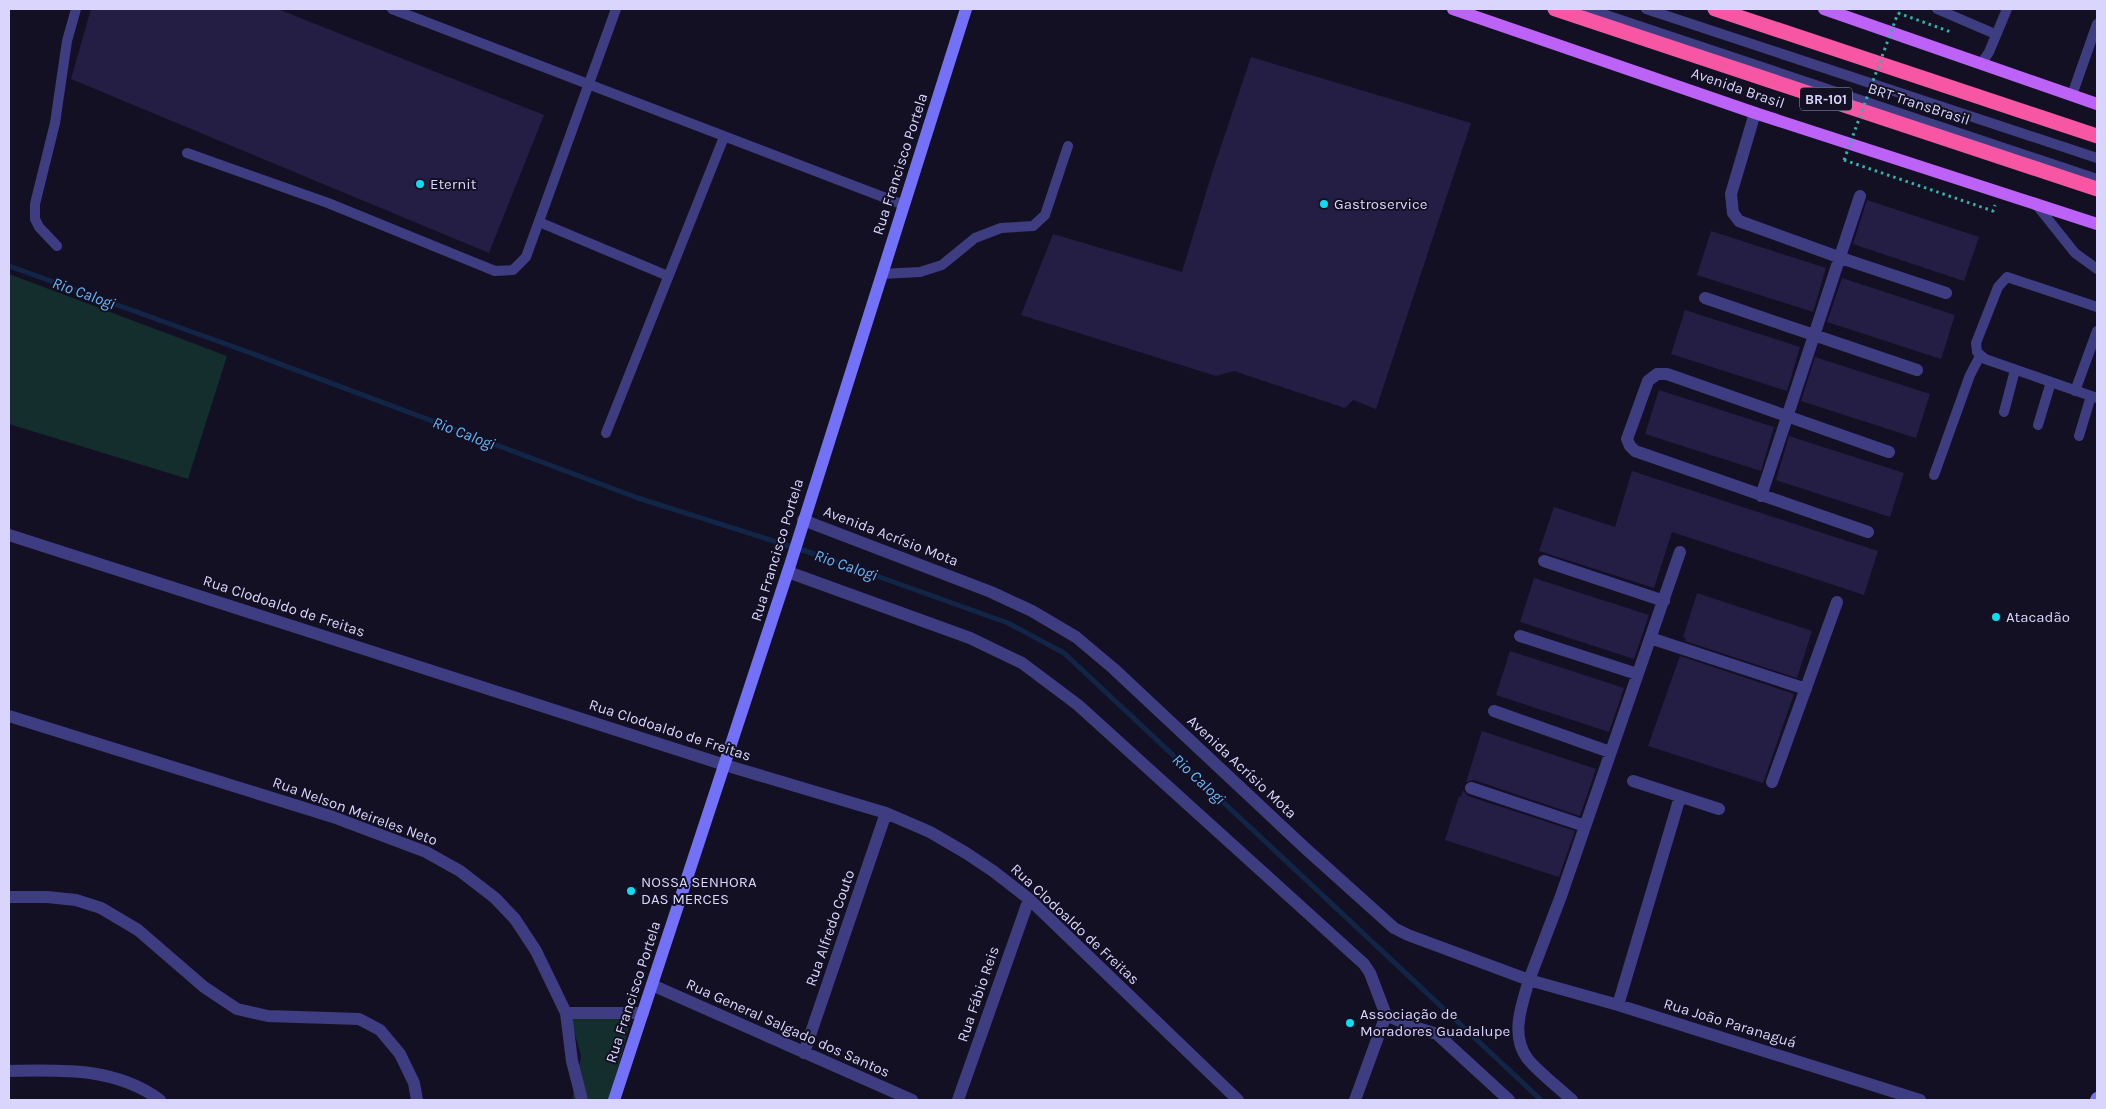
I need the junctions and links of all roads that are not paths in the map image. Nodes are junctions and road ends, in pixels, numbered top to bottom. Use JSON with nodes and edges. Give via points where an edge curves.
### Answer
{"nodes":[{"id":1,"x":76,"y":9,"type":"edge"},
{"id":2,"x":392,"y":9,"type":"edge"},
{"id":3,"x":616,"y":9,"type":"edge"},
{"id":4,"x":966,"y":9,"type":"edge"},
{"id":5,"x":1453,"y":9,"type":"edge"},
{"id":6,"x":1555,"y":9,"type":"edge"},
{"id":7,"x":1588,"y":9,"type":"edge"},
{"id":8,"x":1646,"y":9,"type":"edge"},
{"id":9,"x":1715,"y":9,"type":"edge"},
{"id":10,"x":1824,"y":9,"type":"edge"},
{"id":11,"x":1937,"y":9,"type":"edge"},
{"id":12,"x":2006,"y":9,"type":"edge"},
{"id":13,"x":2097,"y":24,"type":"edge"},
{"id":14,"x":1996,"y":34,"type":"junction"},
{"id":15,"x":1981,"y":64,"type":"junction"},
{"id":16,"x":588,"y":85,"type":"junction"},
{"id":17,"x":2072,"y":95,"type":"junction"},
{"id":18,"x":2097,"y":104,"type":"edge"},
{"id":19,"x":1755,"y":112,"type":"junction"},
{"id":20,"x":2097,"y":136,"type":"edge"},
{"id":21,"x":724,"y":137,"type":"junction"},
{"id":22,"x":1068,"y":146,"type":"dead end"},
{"id":23,"x":187,"y":153,"type":"dead end"},
{"id":24,"x":2097,"y":158,"type":"edge"},
{"id":25,"x":2097,"y":179,"type":"edge"},
{"id":26,"x":2097,"y":189,"type":"edge"},
{"id":27,"x":1860,"y":196,"type":"dead end"},
{"id":28,"x":2035,"y":203,"type":"junction"},
{"id":29,"x":904,"y":205,"type":"junction"},
{"id":30,"x":539,"y":222,"type":"junction"},
{"id":31,"x":2097,"y":224,"type":"edge"},
{"id":32,"x":57,"y":246,"type":"dead end"},
{"id":33,"x":1841,"y":258,"type":"junction"},
{"id":34,"x":2097,"y":269,"type":"edge"},
{"id":35,"x":882,"y":274,"type":"junction"},
{"id":36,"x":668,"y":276,"type":"junction"},
{"id":37,"x":1946,"y":293,"type":"dead end"},
{"id":38,"x":1705,"y":298,"type":"dead end"},
{"id":39,"x":2097,"y":307,"type":"edge"},
{"id":40,"x":2097,"y":331,"type":"edge"},
{"id":41,"x":1815,"y":335,"type":"junction"},
{"id":42,"x":1980,"y":356,"type":"junction"},
{"id":43,"x":1917,"y":370,"type":"dead end"},
{"id":44,"x":2015,"y":370,"type":"junction"},
{"id":45,"x":2051,"y":382,"type":"junction"},
{"id":46,"x":2075,"y":391,"type":"junction"},
{"id":47,"x":2094,"y":397,"type":"edge"},
{"id":48,"x":2004,"y":412,"type":"dead end"},
{"id":49,"x":1788,"y":415,"type":"junction"},
{"id":50,"x":2038,"y":425,"type":"dead end"},
{"id":51,"x":606,"y":433,"type":"dead end"},
{"id":52,"x":2079,"y":436,"type":"dead end"},
{"id":53,"x":1889,"y":452,"type":"dead end"},
{"id":54,"x":1934,"y":475,"type":"dead end"},
{"id":55,"x":1761,"y":496,"type":"junction"},
{"id":56,"x":802,"y":524,"type":"junction"},
{"id":57,"x":1868,"y":532,"type":"dead end"},
{"id":58,"x":9,"y":535,"type":"edge"},
{"id":59,"x":1680,"y":552,"type":"dead end"},
{"id":60,"x":1544,"y":561,"type":"dead end"},
{"id":61,"x":789,"y":568,"type":"junction"},
{"id":62,"x":1664,"y":600,"type":"junction"},
{"id":63,"x":1837,"y":602,"type":"dead end"},
{"id":64,"x":1520,"y":636,"type":"dead end"},
{"id":65,"x":1650,"y":638,"type":"junction"},
{"id":66,"x":1637,"y":674,"type":"junction"},
{"id":67,"x":1806,"y":689,"type":"junction"},
{"id":68,"x":1494,"y":710,"type":"dead end"},
{"id":69,"x":9,"y":716,"type":"edge"},
{"id":70,"x":1610,"y":752,"type":"junction"},
{"id":71,"x":725,"y":765,"type":"junction"},
{"id":72,"x":1633,"y":781,"type":"dead end"},
{"id":73,"x":1772,"y":782,"type":"dead end"},
{"id":74,"x":1471,"y":788,"type":"dead end"},
{"id":75,"x":1680,"y":797,"type":"junction"},
{"id":76,"x":1719,"y":809,"type":"dead end"},
{"id":77,"x":886,"y":813,"type":"junction"},
{"id":78,"x":1585,"y":826,"type":"junction"},
{"id":79,"x":9,"y":897,"type":"edge"},
{"id":80,"x":1029,"y":899,"type":"junction"},
{"id":81,"x":1529,"y":980,"type":"junction"},
{"id":82,"x":652,"y":985,"type":"junction"},
{"id":83,"x":1618,"y":1005,"type":"junction"},
{"id":84,"x":566,"y":1012,"type":"junction"},
{"id":85,"x":643,"y":1013,"type":"junction"},
{"id":86,"x":1386,"y":1015,"type":"junction"},
{"id":87,"x":804,"y":1053,"type":"junction"},
{"id":88,"x":9,"y":1071,"type":"edge"},
{"id":89,"x":157,"y":1099,"type":"edge"},
{"id":90,"x":417,"y":1100,"type":"edge"},
{"id":91,"x":582,"y":1100,"type":"edge"},
{"id":92,"x":614,"y":1100,"type":"edge"},
{"id":93,"x":912,"y":1100,"type":"edge"},
{"id":94,"x":958,"y":1100,"type":"edge"},
{"id":95,"x":1238,"y":1100,"type":"edge"},
{"id":96,"x":1355,"y":1100,"type":"edge"},
{"id":97,"x":1509,"y":1100,"type":"edge"},
{"id":98,"x":1572,"y":1100,"type":"edge"},
{"id":99,"x":1920,"y":1100,"type":"edge"}],
"edges":[{"from":1,"to":32,"type":"lane","via":[[67,41],[55,124],[35,204],[39,227]]},
{"from":2,"to":16,"type":"lane"},
{"from":3,"to":16,"type":"lane"},
{"from":4,"to":29,"type":"street","name":"Rua Francisco Portela"},
{"from":5,"to":19,"type":"main road","name":"Avenida Brasil"},
{"from":6,"to":26,"type":"highway","name":"Avenida Brasil","number":"BR-101"},
{"from":7,"to":25,"type":"lane","name":"BRT TransBrasil"},
{"from":8,"to":24,"type":"lane","name":"BRT TransBrasil"},
{"from":9,"to":20,"type":"highway"},
{"from":10,"to":15,"type":"main road"},
{"from":11,"to":14,"type":"lane"},
{"from":12,"to":14,"type":"lane"},
{"from":13,"to":17,"type":"lane"},
{"from":14,"to":15,"type":"lane"},
{"from":15,"to":17,"type":"main road"},
{"from":16,"to":21,"type":"lane"},
{"from":16,"to":30,"type":"lane"},
{"from":17,"to":18,"type":"main road"},
{"from":19,"to":28,"type":"main road","name":"Avenida Brasil"},
{"from":19,"to":33,"type":"street","via":[[1731,194],[1733,213],[1739,220]]},
{"from":21,"to":29,"type":"lane"},
{"from":21,"to":36,"type":"lane"},
{"from":22,"to":35,"type":"lane","via":[[1045,215],[1033,226],[1001,228],[975,238],[942,265],[920,272]]},
{"from":23,"to":30,"type":"lane","via":[[328,203],[495,271],[506,272],[519,265],[526,257]]},
{"from":27,"to":33,"type":"street"},
{"from":28,"to":31,"type":"main road","name":"Avenida Brasil"},
{"from":28,"to":34,"type":"lane","via":[[2076,253]]},
{"from":29,"to":35,"type":"street","name":"Rua Francisco Portela"},
{"from":30,"to":36,"type":"lane"},
{"from":33,"to":37,"type":"street"},
{"from":33,"to":41,"type":"street"},
{"from":35,"to":56,"type":"street","name":"Rua Francisco Portela"},
{"from":36,"to":51,"type":"lane"},
{"from":38,"to":41,"type":"street"},
{"from":39,"to":42,"type":"lane","via":[[2007,277],[1998,287],[1976,343]]},
{"from":40,"to":46,"type":"lane"},
{"from":41,"to":43,"type":"street"},
{"from":41,"to":49,"type":"street"},
{"from":42,"to":44,"type":"lane"},
{"from":42,"to":54,"type":"lane"},
{"from":44,"to":45,"type":"lane"},
{"from":44,"to":48,"type":"lane"},
{"from":45,"to":46,"type":"lane"},
{"from":45,"to":50,"type":"lane"},
{"from":46,"to":47,"type":"lane"},
{"from":47,"to":52,"type":"lane"},
{"from":49,"to":53,"type":"street"},
{"from":49,"to":55,"type":"street"},
{"from":49,"to":55,"type":"street","via":[[1667,374],[1657,374],[1648,381],[1627,439],[1635,451]]},
{"from":55,"to":57,"type":"street"},
{"from":56,"to":61,"type":"street","name":"Rua Francisco Portela"},
{"from":56,"to":81,"type":"street","name":"Avenida Acrísio Mota","via":[[991,592],[1076,637],[1394,928]]},
{"from":58,"to":71,"type":"street","name":"Rua Clodoaldo de Freitas"},
{"from":59,"to":62,"type":"street"},
{"from":60,"to":62,"type":"street"},
{"from":61,"to":71,"type":"street","name":"Rua Francisco Portela"},
{"from":61,"to":86,"type":"street","via":[[970,638],[1022,663],[1078,705],[1364,964]]},
{"from":62,"to":65,"type":"street"},
{"from":63,"to":67,"type":"street"},
{"from":64,"to":66,"type":"street"},
{"from":65,"to":66,"type":"street"},
{"from":65,"to":67,"type":"street"},
{"from":66,"to":70,"type":"street"},
{"from":67,"to":73,"type":"street"},
{"from":68,"to":70,"type":"street"},
{"from":69,"to":84,"type":"street","name":"Rua Nelson Meireles Neto","via":[[333,817],[426,852],[460,871],[495,898],[515,919],[536,951]]},
{"from":70,"to":78,"type":"street"},
{"from":71,"to":77,"type":"street","name":"Rua Clodoaldo de Freitas"},
{"from":71,"to":82,"type":"street","name":"Rua Francisco Portela"},
{"from":72,"to":75,"type":"street"},
{"from":74,"to":78,"type":"street"},
{"from":75,"to":76,"type":"street"},
{"from":75,"to":83,"type":"street"},
{"from":77,"to":80,"type":"street","name":"Rua Clodoaldo de Freitas","via":[[966,852]]},
{"from":77,"to":87,"type":"street","name":"Rua Alfredo Couto"},
{"from":78,"to":81,"type":"street"},
{"from":79,"to":90,"type":"street","via":[[76,900],[102,908],[138,930],[204,987],[237,1009],[268,1016],[359,1019],[380,1030],[400,1054],[414,1084]]},
{"from":80,"to":94,"type":"street","name":"Rua Fábio Reis"},
{"from":80,"to":95,"type":"street","name":"Rua Clodoaldo de Freitas"},
{"from":81,"to":83,"type":"street","name":"Rua João Paranaguá"},
{"from":81,"to":98,"type":"street","via":[[1519,1015],[1518,1038],[1527,1058]]},
{"from":82,"to":85,"type":"street","name":"Rua Francisco Portela"},
{"from":82,"to":87,"type":"street","name":"Rua General Salgado dos Santos"},
{"from":83,"to":99,"type":"street","name":"Rua João Paranaguá"},
{"from":84,"to":85,"type":"street"},
{"from":84,"to":91,"type":"street","name":"Rua Nelson Meireles Neto","via":[[572,1061]]},
{"from":85,"to":92,"type":"street","name":"Rua Francisco Portela"},
{"from":86,"to":96,"type":"street"},
{"from":86,"to":97,"type":"street","via":[[1437,1034]]},
{"from":87,"to":93,"type":"street","name":"Rua General Salgado dos Santos"},
{"from":88,"to":89,"type":"street","via":[[91,1072],[123,1081]]}]}
